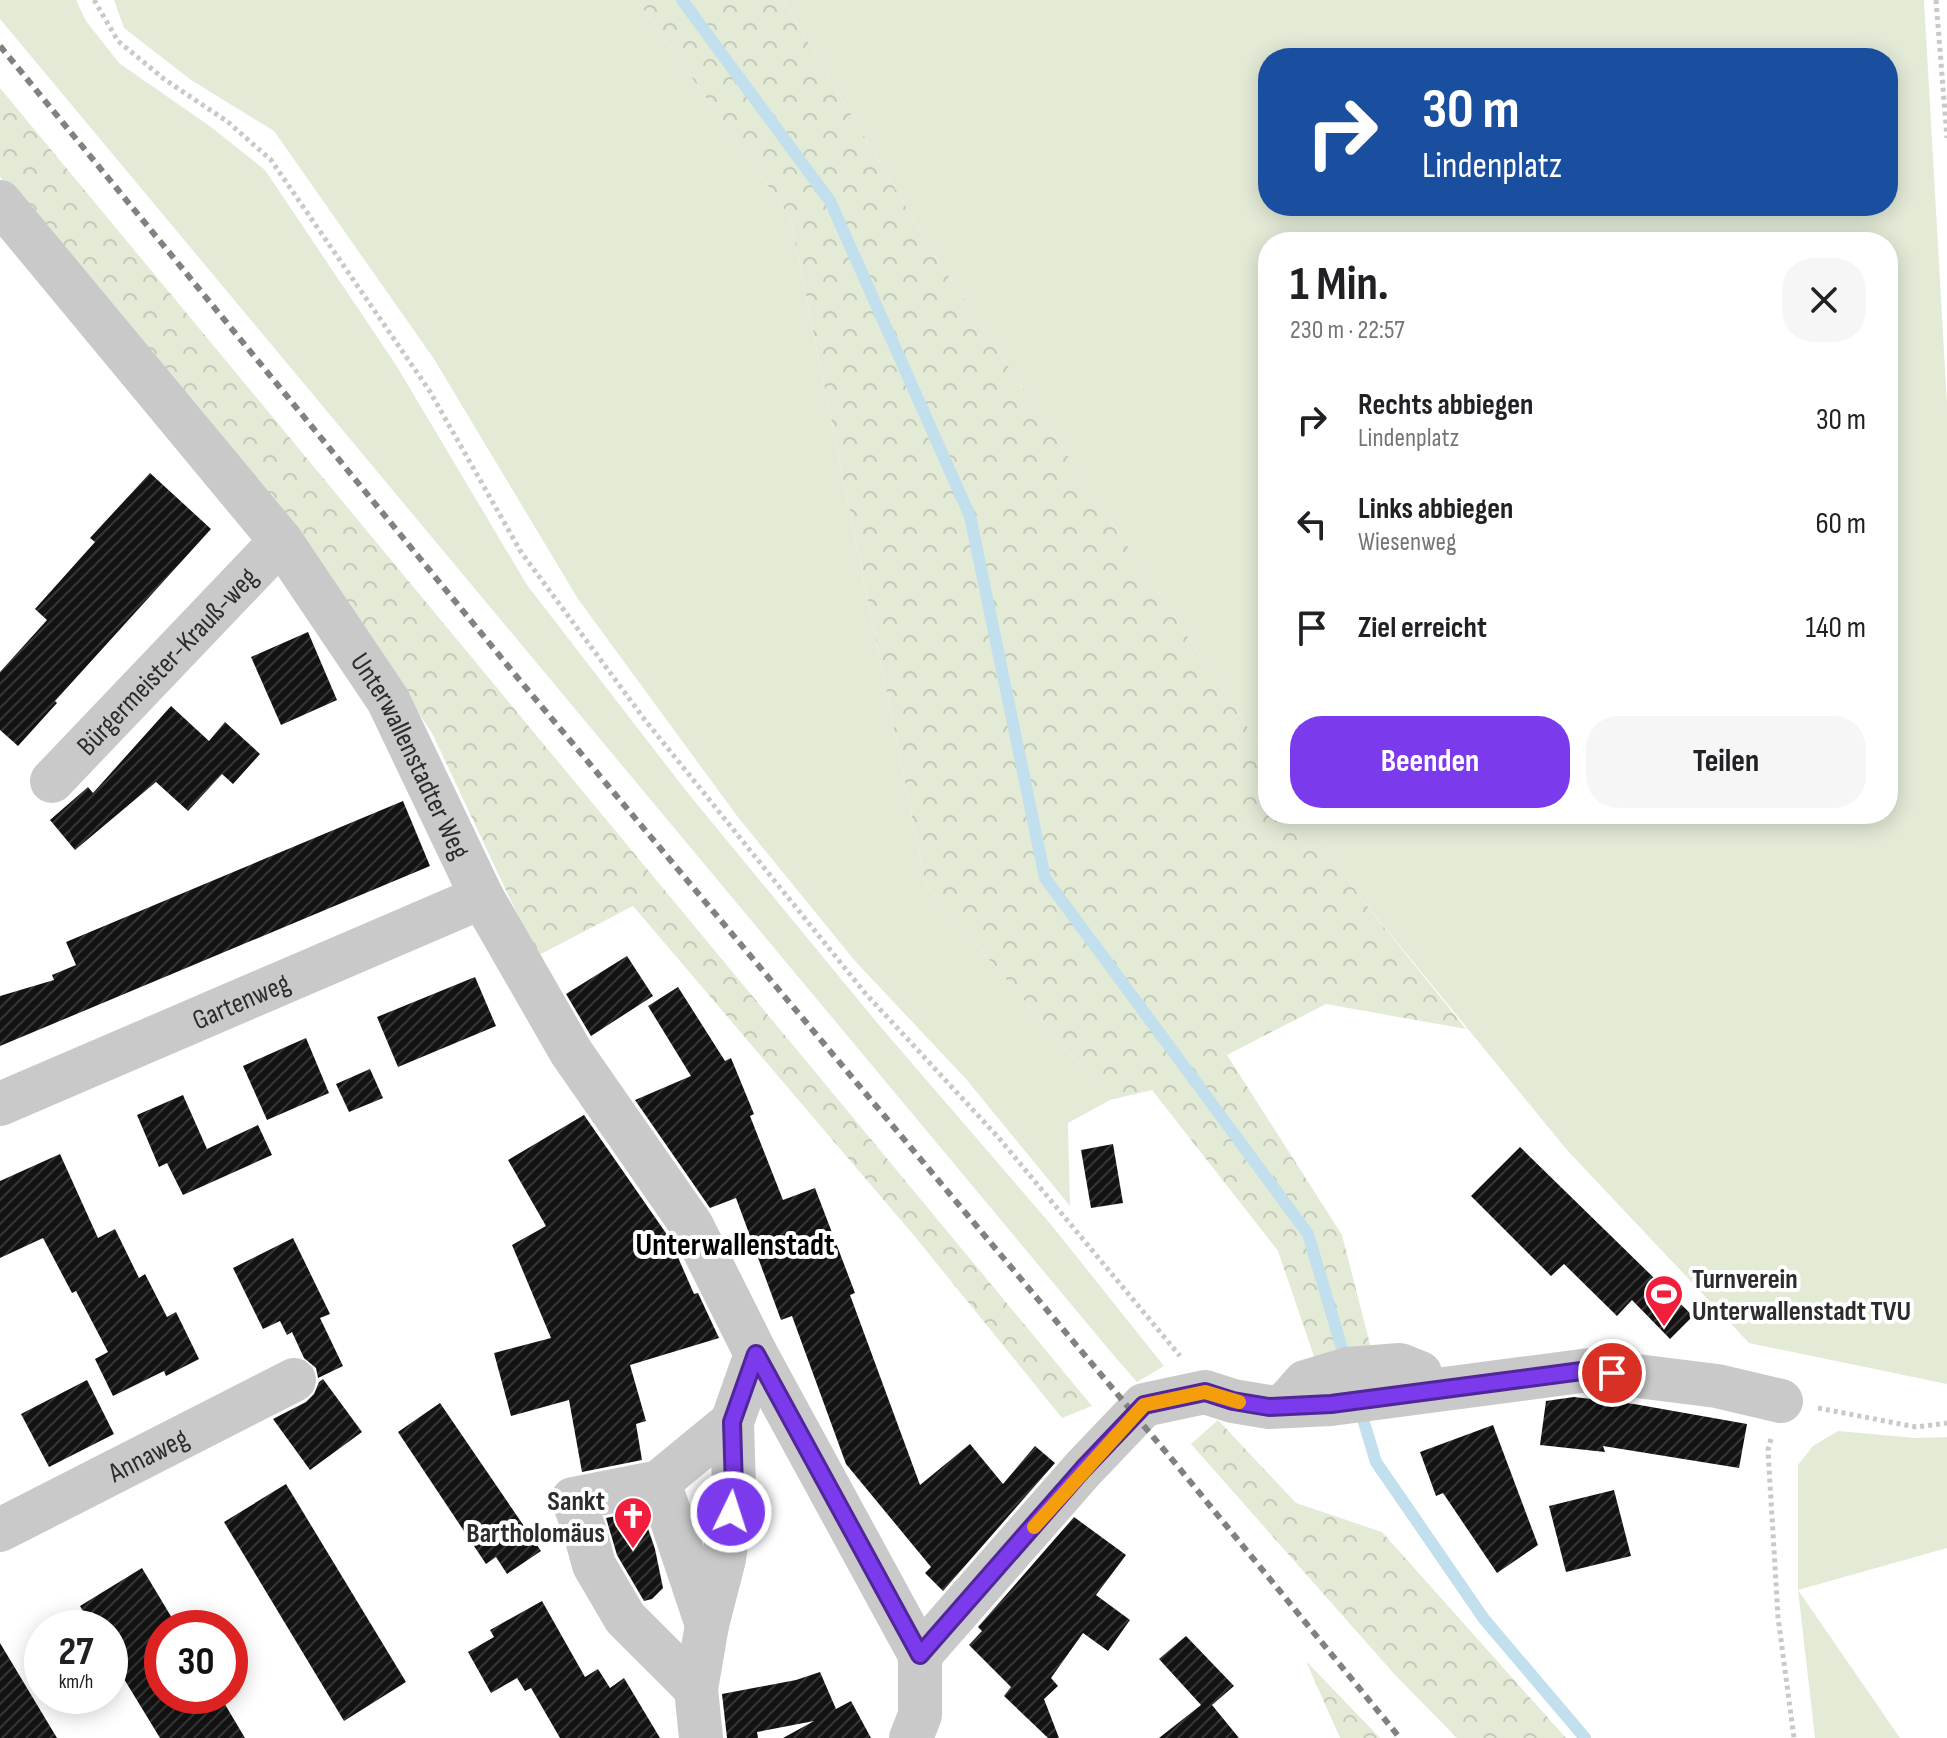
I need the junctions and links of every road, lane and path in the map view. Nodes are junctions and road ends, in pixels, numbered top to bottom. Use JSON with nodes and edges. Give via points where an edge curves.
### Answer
{"nodes":[{"id":1,"x":88,"y":0,"type":"edge"},
{"id":2,"x":1936,"y":0,"type":"edge"},
{"id":3,"x":96,"y":3,"type":"edge"},
{"id":4,"x":1947,"y":138,"type":"edge"},
{"id":5,"x":0,"y":202,"type":"edge"},
{"id":6,"x":281,"y":541,"type":"junction"},
{"id":7,"x":52,"y":781,"type":"dead end"},
{"id":8,"x":482,"y":897,"type":"junction"},
{"id":9,"x":0,"y":1104,"type":"edge"},
{"id":10,"x":756,"y":1354,"type":"junction"},
{"id":11,"x":294,"y":1380,"type":"dead end"},
{"id":12,"x":1452,"y":1386,"type":"junction"},
{"id":13,"x":1205,"y":1392,"type":"junction"},
{"id":14,"x":1781,"y":1401,"type":"junction"},
{"id":15,"x":1284,"y":1406,"type":"junction"},
{"id":16,"x":732,"y":1422,"type":"junction"},
{"id":17,"x":1947,"y":1423,"type":"edge"},
{"id":18,"x":659,"y":1482,"type":"junction"},
{"id":19,"x":0,"y":1530,"type":"edge"},
{"id":20,"x":707,"y":1625,"type":"junction"},
{"id":21,"x":920,"y":1655,"type":"junction"},
{"id":22,"x":696,"y":1689,"type":"junction"},
{"id":23,"x":701,"y":1738,"type":"edge"},
{"id":24,"x":911,"y":1738,"type":"edge"},
{"id":25,"x":1794,"y":1738,"type":"edge"}],
"edges":[{"from":1,"to":3,"type":"path"},
{"from":2,"to":4,"type":"path"},
{"from":3,"to":13,"type":"path","via":[[118,41],[271,160],[429,390],[521,552],[645,720],[865,993],[998,1137]]},
{"from":5,"to":6,"type":"street","name":"Unterwallenstadter Weg"},
{"from":6,"to":7,"type":"street","name":"Bürgermeister-Krauß-weg"},
{"from":6,"to":8,"type":"street","name":"Unterwallenstadter Weg","via":[[388,700]]},
{"from":8,"to":9,"type":"street","name":"Gartenweg"},
{"from":8,"to":10,"type":"street","name":"Unterwallenstadter Weg","via":[[571,1052],[692,1226]]},
{"from":10,"to":16,"type":"street"},
{"from":10,"to":21,"type":"street","name":"Unterwallenstadter Weg"},
{"from":11,"to":19,"type":"street","name":"Annaweg"},
{"from":12,"to":14,"type":"street","via":[[1589,1370],[1717,1386]]},
{"from":12,"to":15,"type":"street"},
{"from":12,"to":15,"type":"street","via":[[1400,1365],[1348,1369],[1305,1382]]},
{"from":13,"to":15,"type":"street"},
{"from":13,"to":21,"type":"street","via":[[1144,1405]]},
{"from":14,"to":17,"type":"path","via":[[1916,1427]]},
{"from":14,"to":25,"type":"path","via":[[1768,1450],[1778,1617]]},
{"from":16,"to":18,"type":"street"},
{"from":16,"to":20,"type":"street","via":[[734,1488]]},
{"from":18,"to":20,"type":"street"},
{"from":18,"to":22,"type":"street","via":[[573,1499],[594,1565],[625,1618]]},
{"from":20,"to":22,"type":"street"},
{"from":21,"to":24,"type":"street","via":[[920,1715]]},
{"from":22,"to":23,"type":"street"}]}
